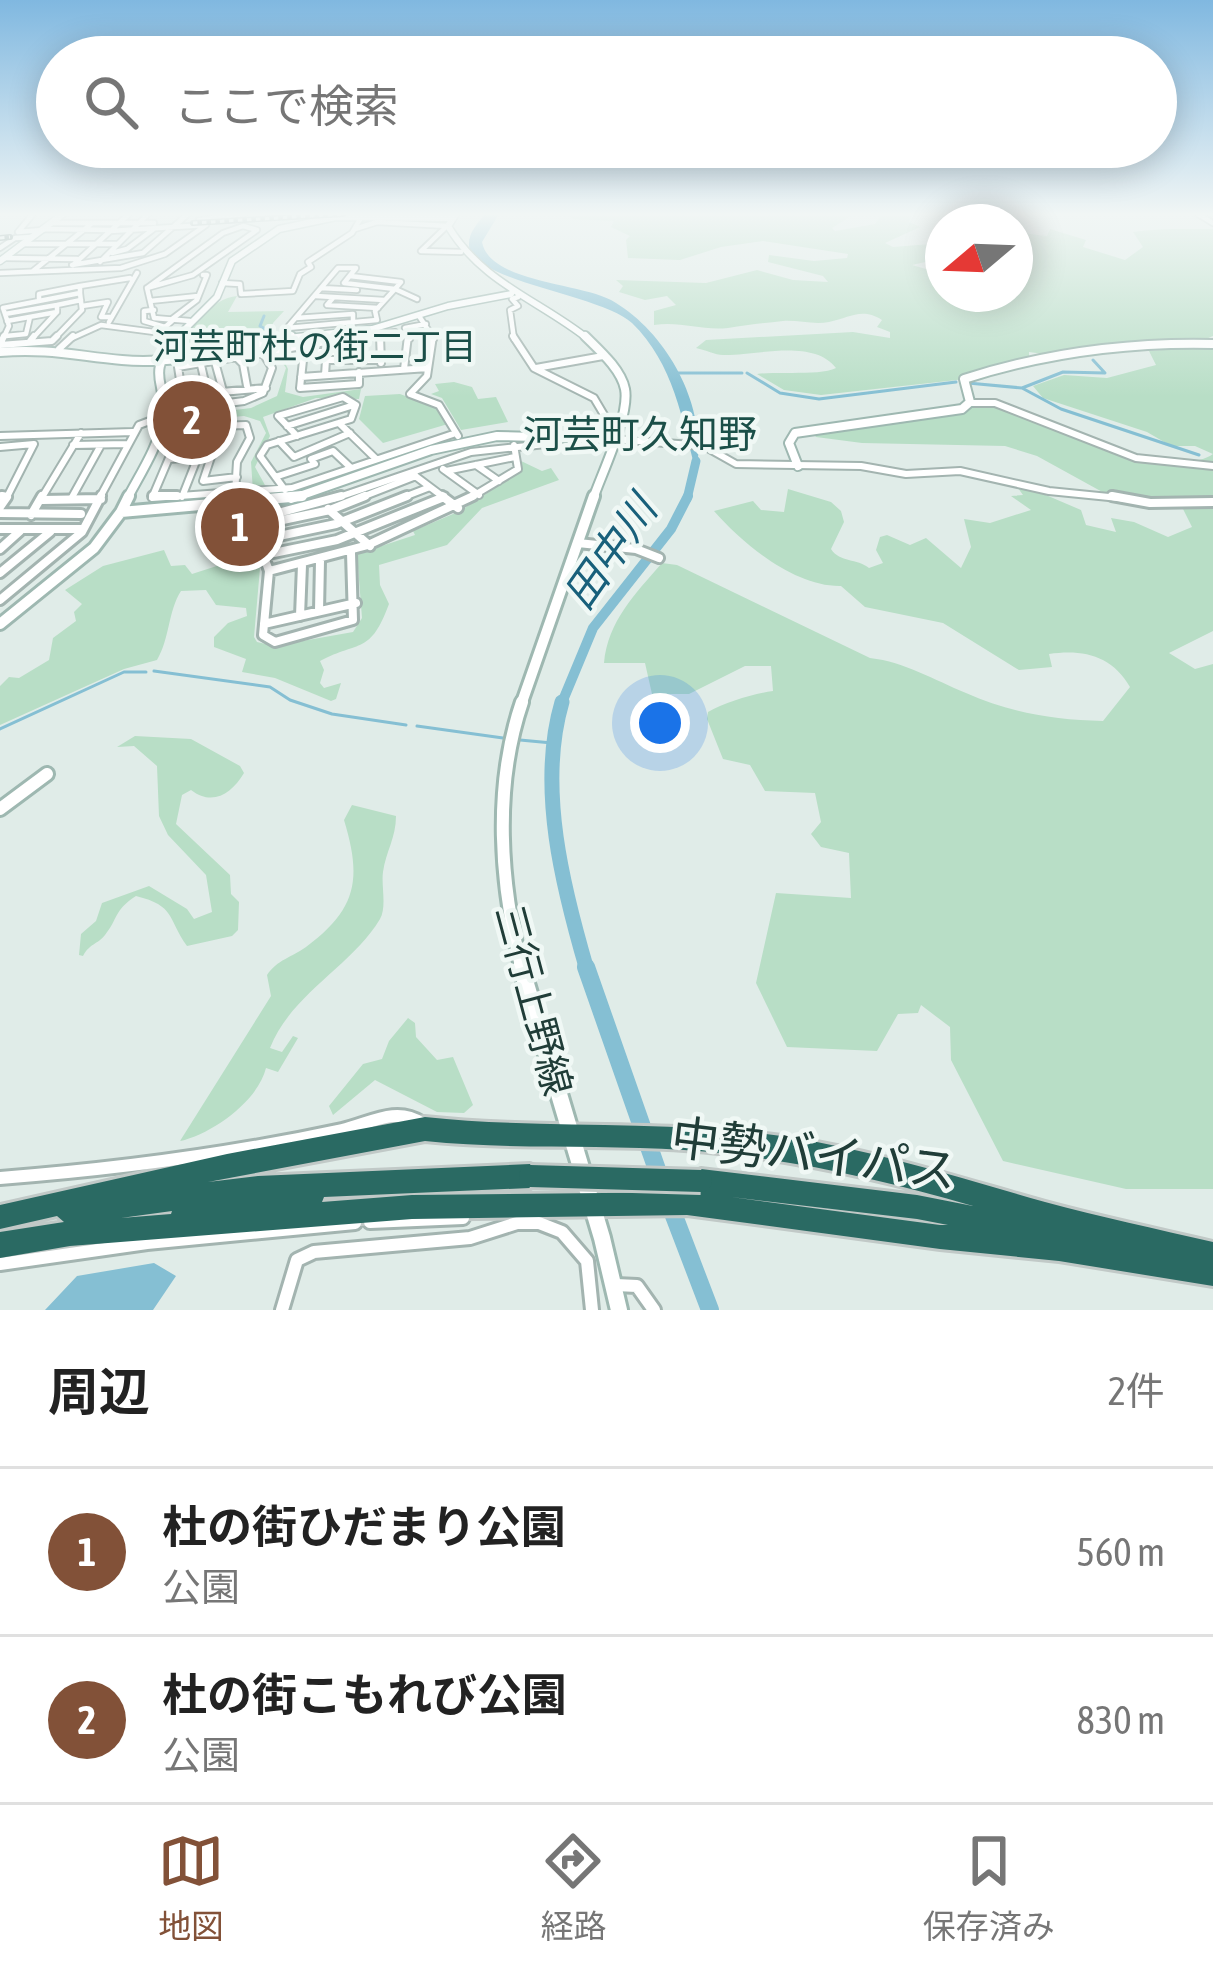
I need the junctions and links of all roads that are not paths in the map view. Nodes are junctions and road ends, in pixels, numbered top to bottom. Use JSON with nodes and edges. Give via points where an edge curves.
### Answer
{"nodes":[{"id":1,"x":134,"y":275,"type":"edge"},
{"id":2,"x":167,"y":275,"type":"edge"},
{"id":3,"x":198,"y":275,"type":"edge"},
{"id":4,"x":205,"y":275,"type":"edge"},
{"id":5,"x":224,"y":275,"type":"edge"},
{"id":6,"x":299,"y":275,"type":"edge"},
{"id":7,"x":332,"y":275,"type":"edge"},
{"id":8,"x":489,"y":275,"type":"edge"},
{"id":9,"x":350,"y":276,"type":"joint"},
{"id":10,"x":130,"y":278,"type":"junction"},
{"id":11,"x":104,"y":282,"type":"junction"},
{"id":12,"x":222,"y":283,"type":"junction"},
{"id":13,"x":147,"y":288,"type":"junction"},
{"id":14,"x":322,"y":288,"type":"junction"},
{"id":15,"x":392,"y":289,"type":"junction"},
{"id":16,"x":81,"y":296,"type":"junction"},
{"id":17,"x":200,"y":296,"type":"junction"},
{"id":18,"x":315,"y":296,"type":"junction"},
{"id":19,"x":515,"y":296,"type":"junction"},
{"id":20,"x":334,"y":297,"type":"junction"},
{"id":21,"x":365,"y":299,"type":"junction"},
{"id":22,"x":417,"y":299,"type":"dead end"},
{"id":23,"x":383,"y":300,"type":"junction"},
{"id":24,"x":150,"y":301,"type":"junction"},
{"id":25,"x":108,"y":302,"type":"junction"},
{"id":26,"x":57,"y":308,"type":"junction"},
{"id":27,"x":378,"y":308,"type":"junction"},
{"id":28,"x":157,"y":309,"type":"junction"},
{"id":29,"x":419,"y":316,"type":"junction"},
{"id":30,"x":30,"y":317,"type":"junction"},
{"id":31,"x":6,"y":318,"type":"junction"},
{"id":32,"x":172,"y":319,"type":"junction"},
{"id":33,"x":294,"y":319,"type":"junction"},
{"id":34,"x":111,"y":320,"type":"junction"},
{"id":35,"x":190,"y":321,"type":"junction"},
{"id":36,"x":353,"y":323,"type":"junction"},
{"id":37,"x":427,"y":324,"type":"junction"},
{"id":38,"x":395,"y":332,"type":"dead end"},
{"id":39,"x":332,"y":333,"type":"junction"},
{"id":40,"x":177,"y":334,"type":"junction"},
{"id":41,"x":380,"y":335,"type":"junction"},
{"id":42,"x":4,"y":336,"type":"junction"},
{"id":43,"x":359,"y":338,"type":"junction"},
{"id":44,"x":29,"y":342,"type":"junction"},
{"id":45,"x":305,"y":343,"type":"junction"},
{"id":46,"x":1213,"y":344,"type":"edge"},
{"id":47,"x":0,"y":347,"type":"edge"},
{"id":48,"x":18,"y":347,"type":"junction"},
{"id":49,"x":58,"y":349,"type":"junction"},
{"id":50,"x":261,"y":350,"type":"junction"},
{"id":51,"x":304,"y":352,"type":"junction"},
{"id":52,"x":336,"y":356,"type":"junction"},
{"id":53,"x":348,"y":356,"type":"junction"},
{"id":54,"x":603,"y":356,"type":"junction"},
{"id":55,"x":236,"y":357,"type":"junction"},
{"id":56,"x":163,"y":359,"type":"junction"},
{"id":57,"x":381,"y":360,"type":"junction"},
{"id":58,"x":215,"y":362,"type":"junction"},
{"id":59,"x":201,"y":365,"type":"junction"},
{"id":60,"x":428,"y":368,"type":"junction"},
{"id":61,"x":534,"y":368,"type":"junction"},
{"id":62,"x":404,"y":369,"type":"junction"},
{"id":63,"x":382,"y":370,"type":"junction"},
{"id":64,"x":359,"y":372,"type":"junction"},
{"id":65,"x":325,"y":375,"type":"junction"},
{"id":66,"x":301,"y":377,"type":"junction"},
{"id":67,"x":247,"y":386,"type":"junction"},
{"id":68,"x":268,"y":388,"type":"junction"},
{"id":69,"x":300,"y":388,"type":"junction"},
{"id":70,"x":283,"y":389,"type":"dead end"},
{"id":71,"x":223,"y":391,"type":"junction"},
{"id":72,"x":210,"y":393,"type":"junction"},
{"id":73,"x":970,"y":403,"type":"junction"},
{"id":74,"x":210,"y":404,"type":"junction"},
{"id":75,"x":356,"y":405,"type":"junction"},
{"id":76,"x":187,"y":408,"type":"junction"},
{"id":77,"x":186,"y":418,"type":"junction"},
{"id":78,"x":162,"y":421,"type":"junction"},
{"id":79,"x":339,"y":423,"type":"junction"},
{"id":80,"x":225,"y":424,"type":"junction"},
{"id":81,"x":210,"y":426,"type":"junction"},
{"id":82,"x":287,"y":426,"type":"junction"},
{"id":83,"x":183,"y":428,"type":"junction"},
{"id":84,"x":43,"y":432,"type":"junction"},
{"id":85,"x":135,"y":432,"type":"junction"},
{"id":86,"x":614,"y":432,"type":"junction"},
{"id":87,"x":81,"y":433,"type":"junction"},
{"id":88,"x":350,"y":433,"type":"junction"},
{"id":89,"x":550,"y":435,"type":"junction"},
{"id":90,"x":0,"y":436,"type":"edge"},
{"id":91,"x":297,"y":436,"type":"junction"},
{"id":92,"x":459,"y":438,"type":"junction"},
{"id":93,"x":279,"y":441,"type":"junction"},
{"id":94,"x":34,"y":444,"type":"junction"},
{"id":95,"x":128,"y":444,"type":"junction"},
{"id":96,"x":100,"y":445,"type":"junction"},
{"id":97,"x":514,"y":445,"type":"junction"},
{"id":98,"x":73,"y":446,"type":"junction"},
{"id":99,"x":1,"y":449,"type":"edge"},
{"id":100,"x":320,"y":452,"type":"junction"},
{"id":101,"x":212,"y":456,"type":"junction"},
{"id":102,"x":308,"y":456,"type":"junction"},
{"id":103,"x":197,"y":457,"type":"junction"},
{"id":104,"x":515,"y":457,"type":"junction"},
{"id":105,"x":169,"y":458,"type":"junction"},
{"id":106,"x":375,"y":458,"type":"junction"},
{"id":107,"x":432,"y":461,"type":"junction"},
{"id":108,"x":474,"y":464,"type":"junction"},
{"id":109,"x":798,"y":466,"type":"junction"},
{"id":110,"x":1213,"y":466,"type":"edge"},
{"id":111,"x":446,"y":471,"type":"junction"},
{"id":112,"x":352,"y":473,"type":"junction"},
{"id":113,"x":412,"y":473,"type":"junction"},
{"id":114,"x":278,"y":476,"type":"junction"},
{"id":115,"x":237,"y":477,"type":"junction"},
{"id":116,"x":499,"y":481,"type":"junction"},
{"id":117,"x":430,"y":487,"type":"junction"},
{"id":118,"x":364,"y":488,"type":"junction"},
{"id":119,"x":285,"y":490,"type":"junction"},
{"id":120,"x":258,"y":493,"type":"junction"},
{"id":121,"x":235,"y":494,"type":"junction"},
{"id":122,"x":478,"y":495,"type":"junction"},
{"id":123,"x":3,"y":496,"type":"edge"},
{"id":124,"x":182,"y":496,"type":"junction"},
{"id":125,"x":444,"y":497,"type":"junction"},
{"id":126,"x":101,"y":499,"type":"junction"},
{"id":127,"x":42,"y":500,"type":"junction"},
{"id":128,"x":70,"y":500,"type":"junction"},
{"id":129,"x":1213,"y":502,"type":"edge"},
{"id":130,"x":254,"y":505,"type":"junction"},
{"id":131,"x":327,"y":507,"type":"junction"},
{"id":132,"x":458,"y":508,"type":"junction"},
{"id":133,"x":0,"y":510,"type":"edge"},
{"id":134,"x":121,"y":512,"type":"junction"},
{"id":135,"x":93,"y":514,"type":"junction"},
{"id":136,"x":31,"y":515,"type":"junction"},
{"id":137,"x":230,"y":518,"type":"dead end"},
{"id":138,"x":343,"y":522,"type":"junction"},
{"id":139,"x":0,"y":529,"type":"edge"},
{"id":140,"x":84,"y":529,"type":"junction"},
{"id":141,"x":51,"y":530,"type":"junction"},
{"id":142,"x":20,"y":531,"type":"junction"},
{"id":143,"x":356,"y":534,"type":"junction"},
{"id":144,"x":260,"y":540,"type":"junction"},
{"id":145,"x":576,"y":542,"type":"junction"},
{"id":146,"x":370,"y":546,"type":"junction"},
{"id":147,"x":0,"y":549,"type":"edge"},
{"id":148,"x":261,"y":553,"type":"junction"},
{"id":149,"x":351,"y":553,"type":"junction"},
{"id":150,"x":659,"y":557,"type":"dead end"},
{"id":151,"x":320,"y":561,"type":"junction"},
{"id":152,"x":302,"y":565,"type":"junction"},
{"id":153,"x":269,"y":571,"type":"junction"},
{"id":154,"x":0,"y":573,"type":"edge"},
{"id":155,"x":356,"y":603,"type":"junction"},
{"id":156,"x":0,"y":604,"type":"edge"},
{"id":157,"x":16,"y":611,"type":"junction"},
{"id":158,"x":319,"y":611,"type":"junction"},
{"id":159,"x":300,"y":616,"type":"junction"},
{"id":160,"x":0,"y":624,"type":"edge"},
{"id":161,"x":264,"y":624,"type":"junction"},
{"id":162,"x":47,"y":774,"type":"dead end"},
{"id":163,"x":0,"y":809,"type":"edge"},
{"id":164,"x":425,"y":1129,"type":"junction"},
{"id":165,"x":572,"y":1136,"type":"junction"},
{"id":166,"x":0,"y":1178,"type":"edge"},
{"id":167,"x":399,"y":1182,"type":"junction"},
{"id":168,"x":591,"y":1202,"type":"junction"},
{"id":169,"x":498,"y":1204,"type":"junction"},
{"id":170,"x":0,"y":1220,"type":"edge"},
{"id":171,"x":70,"y":1234,"type":"junction"},
{"id":172,"x":0,"y":1246,"type":"edge"},
{"id":173,"x":1213,"y":1255,"type":"edge"},
{"id":174,"x":0,"y":1264,"type":"edge"},
{"id":175,"x":1213,"y":1269,"type":"edge"},
{"id":176,"x":615,"y":1286,"type":"junction"},
{"id":177,"x":282,"y":1310,"type":"edge"},
{"id":178,"x":592,"y":1310,"type":"edge"},
{"id":179,"x":619,"y":1310,"type":"edge"},
{"id":180,"x":654,"y":1310,"type":"edge"}],
"edges":[{"from":1,"to":10,"type":"street"},
{"from":2,"to":13,"type":"street"},
{"from":3,"to":13,"type":"street"},
{"from":4,"to":17,"type":"street"},
{"from":5,"to":12,"type":"street"},
{"from":6,"to":12,"type":"street","via":[[292,292],[241,294],[240,284]]},
{"from":7,"to":14,"type":"street"},
{"from":8,"to":19,"type":"street","name":"三行上野線"},
{"from":9,"to":15,"type":"street","via":[[344,284]]},
{"from":9,"to":15,"type":"street","via":[[402,280]]},
{"from":10,"to":11,"type":"street"},
{"from":10,"to":34,"type":"street"},
{"from":11,"to":16,"type":"street"},
{"from":11,"to":25,"type":"street"},
{"from":12,"to":35,"type":"street","via":[[214,302]]},
{"from":13,"to":24,"type":"street"},
{"from":14,"to":18,"type":"street"},
{"from":14,"to":21,"type":"street","via":[[372,291]]},
{"from":15,"to":22,"type":"street"},
{"from":15,"to":23,"type":"street"},
{"from":16,"to":25,"type":"street"},
{"from":16,"to":26,"type":"street"},
{"from":16,"to":31,"type":"street","via":[[3,308]]},
{"from":16,"to":44,"type":"street","via":[[52,341]]},
{"from":17,"to":24,"type":"street"},
{"from":17,"to":32,"type":"street"},
{"from":18,"to":20,"type":"street"},
{"from":18,"to":33,"type":"street"},
{"from":19,"to":29,"type":"street"},
{"from":19,"to":54,"type":"street","name":"三行上野線","via":[[569,320]]},
{"from":19,"to":61,"type":"street","via":[[513,338]]},
{"from":20,"to":21,"type":"street"},
{"from":20,"to":27,"type":"street","via":[[327,305]]},
{"from":21,"to":23,"type":"street"},
{"from":23,"to":27,"type":"street"},
{"from":24,"to":28,"type":"street"},
{"from":25,"to":34,"type":"street","via":[[101,317]]},
{"from":26,"to":30,"type":"street"},
{"from":26,"to":31,"type":"street"},
{"from":26,"to":44,"type":"street"},
{"from":27,"to":36,"type":"street","via":[[377,320]]},
{"from":28,"to":32,"type":"street","via":[[156,319]]},
{"from":28,"to":32,"type":"street","via":[[143,311],[144,321],[165,327]]},
{"from":29,"to":37,"type":"street"},
{"from":29,"to":39,"type":"street"},
{"from":30,"to":31,"type":"street"},
{"from":30,"to":42,"type":"street","via":[[26,334]]},
{"from":31,"to":42,"type":"street"},
{"from":32,"to":35,"type":"street"},
{"from":33,"to":36,"type":"street","via":[[353,314]]},
{"from":33,"to":39,"type":"street","via":[[286,330]]},
{"from":34,"to":40,"type":"street"},
{"from":34,"to":49,"type":"street","via":[[83,327]]},
{"from":35,"to":40,"type":"street"},
{"from":36,"to":39,"type":"street"},
{"from":37,"to":60,"type":"street","via":[[434,338]]},
{"from":37,"to":62,"type":"street","via":[[404,328]]},
{"from":38,"to":41,"type":"street"},
{"from":39,"to":43,"type":"street"},
{"from":39,"to":45,"type":"street"},
{"from":39,"to":56,"type":"street"},
{"from":40,"to":56,"type":"street"},
{"from":41,"to":43,"type":"street"},
{"from":41,"to":57,"type":"street"},
{"from":42,"to":47,"type":"street"},
{"from":43,"to":53,"type":"street","via":[[358,352]]},
{"from":44,"to":48,"type":"street"},
{"from":45,"to":50,"type":"street"},
{"from":45,"to":51,"type":"street"},
{"from":46,"to":73,"type":"street","via":[[1024,361],[964,380]]},
{"from":47,"to":48,"type":"street"},
{"from":48,"to":49,"type":"street"},
{"from":49,"to":56,"type":"street"},
{"from":50,"to":55,"type":"street"},
{"from":50,"to":68,"type":"street","via":[[272,368]]},
{"from":51,"to":52,"type":"street"},
{"from":51,"to":66,"type":"street"},
{"from":52,"to":53,"type":"street"},
{"from":52,"to":65,"type":"street","via":[[326,360]]},
{"from":53,"to":57,"type":"street"},
{"from":54,"to":61,"type":"street"},
{"from":54,"to":86,"type":"street","name":"三行上野線","via":[[625,388]]},
{"from":55,"to":58,"type":"street"},
{"from":55,"to":67,"type":"street"},
{"from":56,"to":78,"type":"street","via":[[156,381]]},
{"from":57,"to":63,"type":"street"},
{"from":58,"to":59,"type":"street"},
{"from":58,"to":71,"type":"street"},
{"from":59,"to":72,"type":"street"},
{"from":59,"to":76,"type":"street","via":[[178,367]]},
{"from":60,"to":62,"type":"street"},
{"from":60,"to":92,"type":"street","via":[[410,394],[439,405]]},
{"from":61,"to":86,"type":"street","via":[[594,398]]},
{"from":62,"to":63,"type":"street"},
{"from":63,"to":64,"type":"street"},
{"from":64,"to":65,"type":"street"},
{"from":64,"to":69,"type":"street","via":[[359,383]]},
{"from":65,"to":66,"type":"street"},
{"from":66,"to":69,"type":"street"},
{"from":67,"to":68,"type":"street"},
{"from":67,"to":71,"type":"street"},
{"from":68,"to":74,"type":"street"},
{"from":69,"to":70,"type":"street"},
{"from":71,"to":72,"type":"street"},
{"from":72,"to":74,"type":"street"},
{"from":73,"to":109,"type":"street","via":[[799,431],[789,439]]},
{"from":73,"to":110,"type":"street","via":[[995,403],[1136,458]]},
{"from":74,"to":76,"type":"street"},
{"from":75,"to":79,"type":"street"},
{"from":75,"to":82,"type":"street"},
{"from":75,"to":82,"type":"street","via":[[343,397],[278,416]]},
{"from":76,"to":77,"type":"street"},
{"from":77,"to":78,"type":"street"},
{"from":77,"to":83,"type":"street"},
{"from":78,"to":85,"type":"street"},
{"from":78,"to":134,"type":"street"},
{"from":79,"to":88,"type":"street"},
{"from":79,"to":91,"type":"street"},
{"from":80,"to":81,"type":"street"},
{"from":80,"to":101,"type":"street"},
{"from":80,"to":115,"type":"street","via":[[242,423],[251,434]]},
{"from":81,"to":83,"type":"street"},
{"from":81,"to":103,"type":"street"},
{"from":82,"to":91,"type":"street"},
{"from":83,"to":105,"type":"street"},
{"from":84,"to":87,"type":"street"},
{"from":84,"to":90,"type":"street"},
{"from":84,"to":94,"type":"street"},
{"from":85,"to":87,"type":"street"},
{"from":85,"to":95,"type":"street"},
{"from":86,"to":89,"type":"street"},
{"from":86,"to":109,"type":"street","via":[[703,446],[733,464]]},
{"from":86,"to":145,"type":"street","name":"三行上野線"},
{"from":87,"to":98,"type":"street"},
{"from":88,"to":100,"type":"street","via":[[313,445]]},
{"from":88,"to":106,"type":"street"},
{"from":89,"to":92,"type":"street"},
{"from":89,"to":97,"type":"street","via":[[546,444]]},
{"from":91,"to":93,"type":"street"},
{"from":92,"to":106,"type":"street"},
{"from":92,"to":112,"type":"street"},
{"from":93,"to":102,"type":"street","via":[[294,457]]},
{"from":93,"to":114,"type":"street","via":[[260,456]]},
{"from":94,"to":99,"type":"street"},
{"from":94,"to":123,"type":"street"},
{"from":95,"to":96,"type":"street"},
{"from":95,"to":126,"type":"street"},
{"from":96,"to":98,"type":"street"},
{"from":96,"to":128,"type":"street"},
{"from":97,"to":104,"type":"street"},
{"from":97,"to":107,"type":"street"},
{"from":98,"to":127,"type":"street"},
{"from":100,"to":102,"type":"street"},
{"from":100,"to":112,"type":"street","via":[[333,452]]},
{"from":101,"to":103,"type":"street"},
{"from":101,"to":115,"type":"street","via":[[203,481]]},
{"from":102,"to":114,"type":"street","via":[[315,464]]},
{"from":103,"to":105,"type":"street"},
{"from":103,"to":124,"type":"street"},
{"from":104,"to":108,"type":"street"},
{"from":104,"to":116,"type":"street","via":[[518,469]]},
{"from":105,"to":124,"type":"street","via":[[152,499]]},
{"from":106,"to":112,"type":"street"},
{"from":107,"to":111,"type":"street"},
{"from":107,"to":113,"type":"street"},
{"from":108,"to":111,"type":"street"},
{"from":108,"to":116,"type":"street"},
{"from":109,"to":129,"type":"street","via":[[970,472],[1049,491]]},
{"from":111,"to":122,"type":"street"},
{"from":112,"to":118,"type":"street"},
{"from":112,"to":119,"type":"street"},
{"from":112,"to":130,"type":"street","via":[[294,499]]},
{"from":113,"to":117,"type":"street"},
{"from":113,"to":118,"type":"street"},
{"from":113,"to":131,"type":"street"},
{"from":114,"to":119,"type":"street"},
{"from":115,"to":121,"type":"street"},
{"from":116,"to":122,"type":"street"},
{"from":117,"to":125,"type":"street"},
{"from":117,"to":138,"type":"street"},
{"from":118,"to":131,"type":"street"},
{"from":119,"to":120,"type":"street"},
{"from":120,"to":121,"type":"street"},
{"from":120,"to":130,"type":"street"},
{"from":121,"to":124,"type":"street"},
{"from":122,"to":132,"type":"street"},
{"from":123,"to":133,"type":"street"},
{"from":125,"to":132,"type":"street"},
{"from":125,"to":143,"type":"street"},
{"from":126,"to":128,"type":"street"},
{"from":126,"to":135,"type":"street"},
{"from":127,"to":128,"type":"street"},
{"from":127,"to":136,"type":"street"},
{"from":130,"to":134,"type":"street"},
{"from":131,"to":138,"type":"street"},
{"from":131,"to":144,"type":"street","via":[[264,524]]},
{"from":132,"to":146,"type":"street"},
{"from":133,"to":136,"type":"street"},
{"from":134,"to":135,"type":"street"},
{"from":134,"to":157,"type":"street","via":[[94,548]]},
{"from":135,"to":136,"type":"street"},
{"from":135,"to":140,"type":"street"},
{"from":137,"to":148,"type":"street","via":[[224,553]]},
{"from":138,"to":143,"type":"street"},
{"from":138,"to":144,"type":"street"},
{"from":139,"to":142,"type":"street"},
{"from":140,"to":141,"type":"street"},
{"from":140,"to":156,"type":"street"},
{"from":141,"to":142,"type":"street"},
{"from":141,"to":154,"type":"street"},
{"from":142,"to":147,"type":"street"},
{"from":143,"to":146,"type":"street"},
{"from":143,"to":148,"type":"street"},
{"from":144,"to":148,"type":"street"},
{"from":145,"to":150,"type":"street"},
{"from":145,"to":165,"type":"street","name":"三行上野線","via":[[511,735],[501,838],[518,962]]},
{"from":146,"to":149,"type":"street"},
{"from":148,"to":153,"type":"street"},
{"from":149,"to":151,"type":"street"},
{"from":149,"to":155,"type":"street"},
{"from":151,"to":152,"type":"street"},
{"from":151,"to":158,"type":"street"},
{"from":152,"to":153,"type":"street"},
{"from":152,"to":159,"type":"street"},
{"from":153,"to":161,"type":"street"},
{"from":155,"to":158,"type":"street"},
{"from":155,"to":161,"type":"street","via":[[346,625],[275,642],[263,638]]},
{"from":156,"to":157,"type":"street"},
{"from":157,"to":160,"type":"street"},
{"from":158,"to":159,"type":"street"},
{"from":159,"to":161,"type":"street"},
{"from":162,"to":163,"type":"street"},
{"from":164,"to":165,"type":"highway"},
{"from":164,"to":166,"type":"street","via":[[408,1114],[394,1115],[147,1167]]},
{"from":164,"to":170,"type":"highway"},
{"from":165,"to":168,"type":"street","name":"三行上野線"},
{"from":165,"to":173,"type":"highway","via":[[681,1138],[849,1160]]},
{"from":167,"to":170,"type":"highway","name":"中勢バイパス","via":[[258,1188]]},
{"from":167,"to":171,"type":"highway","name":"中勢バイパス"},
{"from":167,"to":175,"type":"highway","name":"中勢バイパス","bridge":true,"via":[[701,1180],[917,1207]]},
{"from":168,"to":169,"type":"highway"},
{"from":168,"to":175,"type":"highway","via":[[687,1203]]},
{"from":168,"to":176,"type":"street","name":"三行上野線"},
{"from":169,"to":171,"type":"highway"},
{"from":169,"to":174,"type":"street","via":[[461,1218],[147,1243]]},
{"from":171,"to":172,"type":"highway","name":"中勢バイパス"},
{"from":176,"to":179,"type":"street","name":"三行上野線"},
{"from":176,"to":180,"type":"street","via":[[632,1282]]},
{"from":177,"to":178,"type":"street","via":[[297,1260],[314,1252],[470,1238],[539,1223],[562,1232],[587,1261]]}]}
